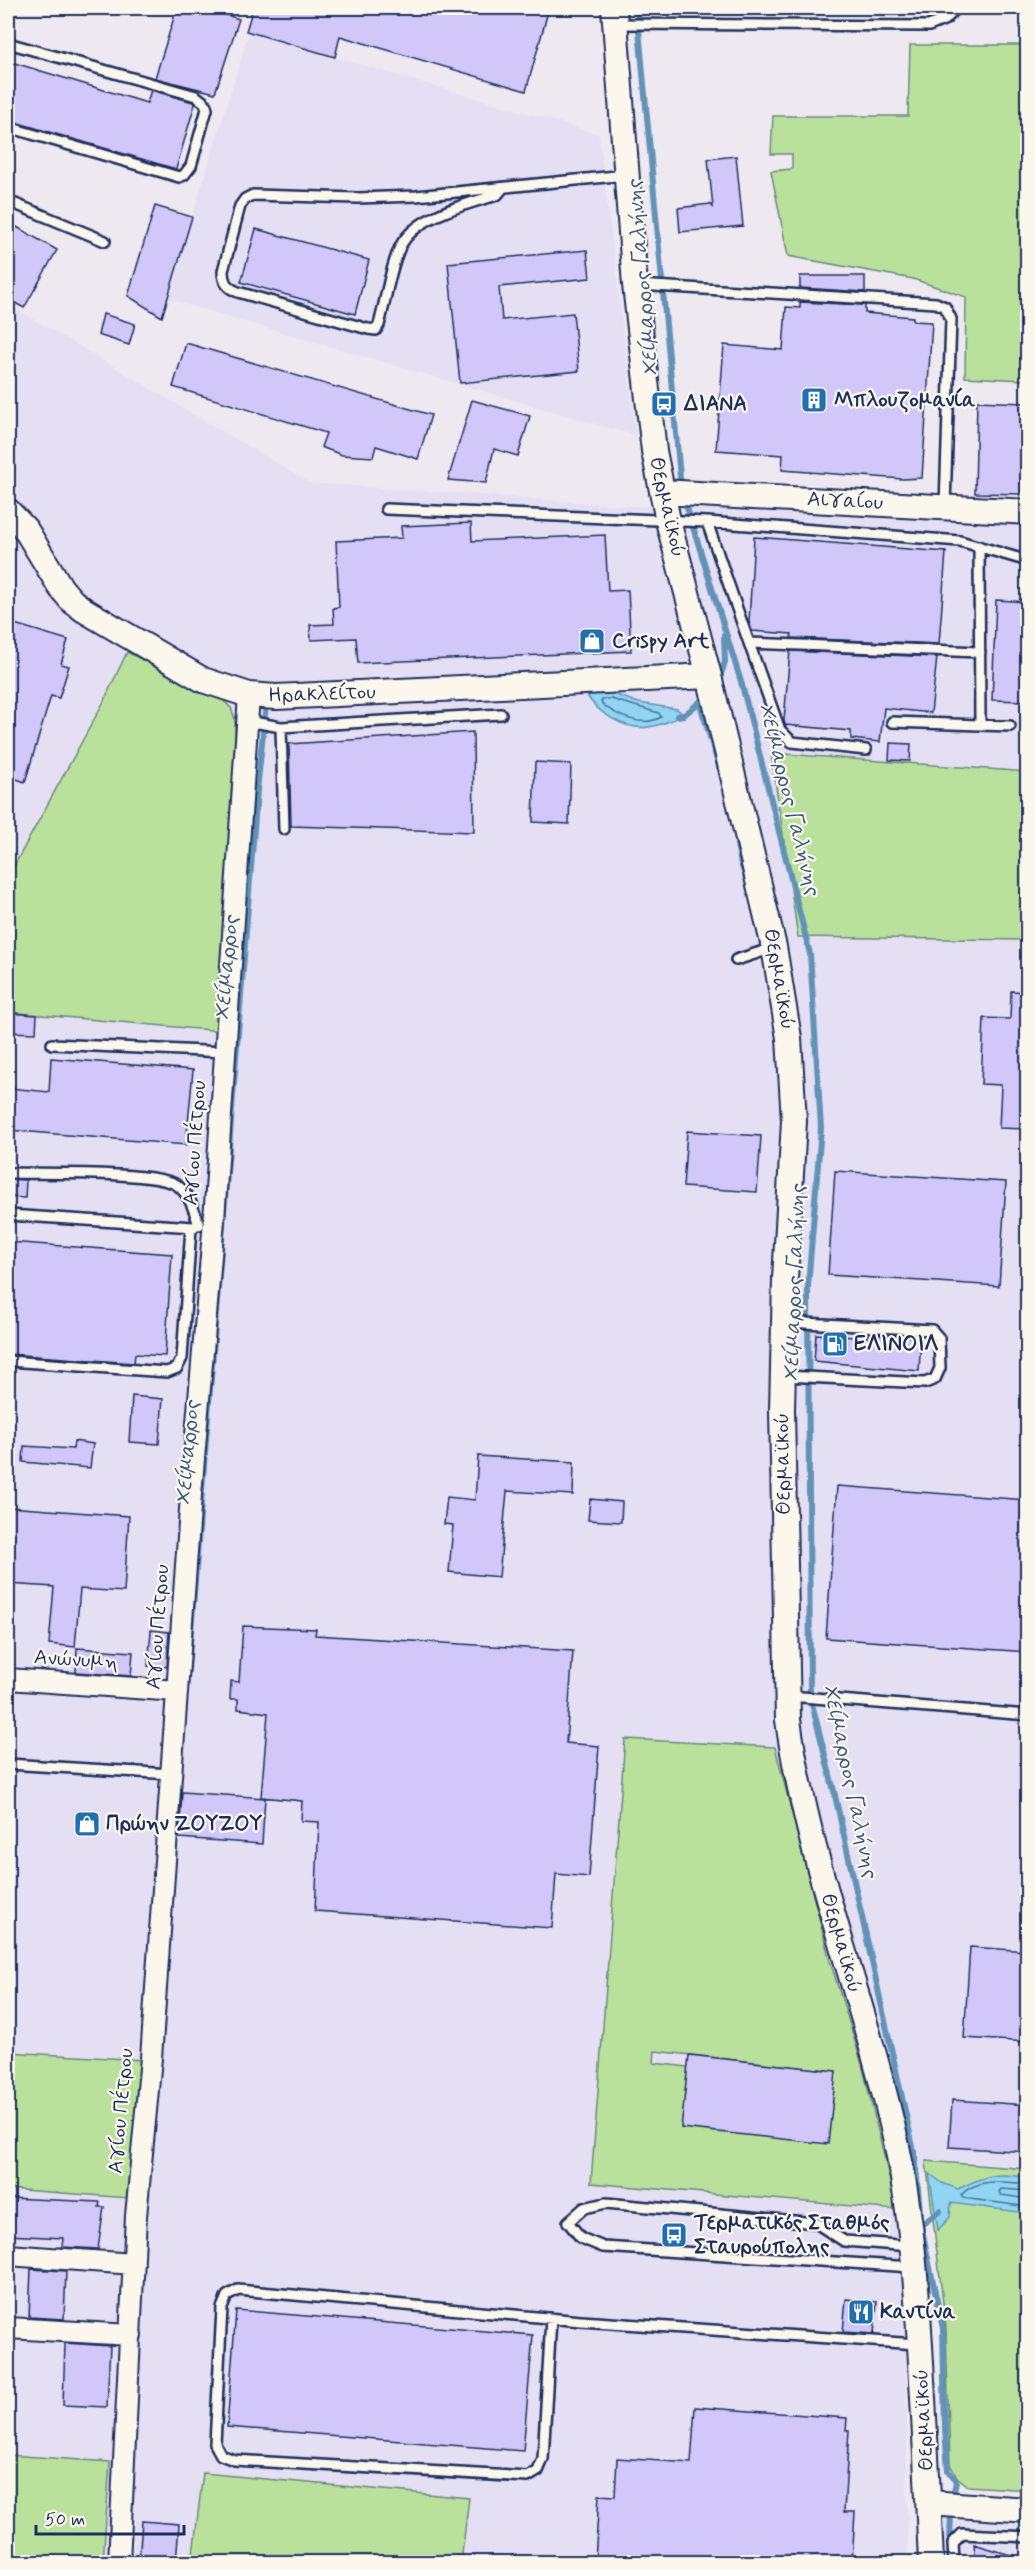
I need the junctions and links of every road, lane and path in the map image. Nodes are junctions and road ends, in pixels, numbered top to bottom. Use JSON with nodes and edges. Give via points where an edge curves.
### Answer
{"nodes":[{"id":1,"x":956,"y":8,"type":"edge"},
{"id":2,"x":615,"y":16,"type":"edge"},
{"id":3,"x":8,"y":43,"type":"edge"},
{"id":4,"x":8,"y":127,"type":"edge"},
{"id":5,"x":626,"y":175,"type":"junction"},
{"id":6,"x":503,"y":188,"type":"junction"},
{"id":7,"x":8,"y":201,"type":"edge"},
{"id":8,"x":105,"y":242,"type":"dead end"},
{"id":9,"x":635,"y":285,"type":"junction"},
{"id":10,"x":662,"y":492,"type":"junction"},
{"id":11,"x":945,"y":506,"type":"junction"},
{"id":12,"x":386,"y":509,"type":"dead end"},
{"id":13,"x":8,"y":511,"type":"edge"},
{"id":14,"x":1028,"y":512,"type":"edge"},
{"id":15,"x":668,"y":521,"type":"junction"},
{"id":16,"x":707,"y":522,"type":"junction"},
{"id":17,"x":979,"y":546,"type":"junction"},
{"id":18,"x":1028,"y":561,"type":"edge"},
{"id":19,"x":749,"y":643,"type":"junction"},
{"id":20,"x":980,"y":652,"type":"junction"},
{"id":21,"x":709,"y":676,"type":"junction"},
{"id":22,"x":249,"y":695,"type":"junction"},
{"id":23,"x":501,"y":714,"type":"dead end"},
{"id":24,"x":247,"y":722,"type":"junction"},
{"id":25,"x":892,"y":722,"type":"dead end"},
{"id":26,"x":981,"y":725,"type":"junction"},
{"id":27,"x":1010,"y":726,"type":"dead end"},
{"id":28,"x":281,"y":727,"type":"junction"},
{"id":29,"x":866,"y":750,"type":"dead end"},
{"id":30,"x":284,"y":829,"type":"dead end"},
{"id":31,"x":774,"y":947,"type":"junction"},
{"id":32,"x":735,"y":960,"type":"dead end"},
{"id":33,"x":52,"y":1044,"type":"dead end"},
{"id":34,"x":225,"y":1052,"type":"junction"},
{"id":35,"x":11,"y":1173,"type":"dead end"},
{"id":36,"x":8,"y":1215,"type":"edge"},
{"id":37,"x":201,"y":1224,"type":"junction"},
{"id":38,"x":783,"y":1321,"type":"junction"},
{"id":39,"x":8,"y":1361,"type":"edge"},
{"id":40,"x":782,"y":1376,"type":"junction"},
{"id":41,"x":8,"y":1679,"type":"edge"},
{"id":42,"x":177,"y":1691,"type":"junction"},
{"id":43,"x":787,"y":1696,"type":"junction"},
{"id":44,"x":1028,"y":1715,"type":"edge"},
{"id":45,"x":8,"y":1764,"type":"edge"},
{"id":46,"x":171,"y":1774,"type":"junction"},
{"id":47,"x":8,"y":2255,"type":"edge"},
{"id":48,"x":914,"y":2257,"type":"junction"},
{"id":49,"x":134,"y":2264,"type":"junction"},
{"id":50,"x":551,"y":2318,"type":"junction"},
{"id":51,"x":8,"y":2328,"type":"edge"},
{"id":52,"x":131,"y":2335,"type":"junction"},
{"id":53,"x":920,"y":2344,"type":"junction"},
{"id":54,"x":929,"y":2504,"type":"junction"},
{"id":55,"x":1028,"y":2510,"type":"edge"},
{"id":56,"x":1028,"y":2537,"type":"edge"},
{"id":57,"x":119,"y":2562,"type":"edge"},
{"id":58,"x":931,"y":2562,"type":"edge"},
{"id":59,"x":954,"y":2562,"type":"edge"}],
"edges":[{"from":1,"to":2,"type":"lane","via":[[946,20],[929,26]]},
{"from":2,"to":5,"type":"street","name":"Θερμαϊκού"},
{"from":3,"to":4,"type":"lane","via":[[196,96],[207,109],[189,171],[179,177]]},
{"from":5,"to":6,"type":"lane"},
{"from":5,"to":9,"type":"street","name":"Θερμαϊκού"},
{"from":6,"to":6,"type":"lane","via":[[392,197],[249,196],[240,206],[224,279],[228,287],[238,292],[376,330],[404,240],[438,215],[497,195]]},
{"from":7,"to":8,"type":"lane"},
{"from":9,"to":10,"type":"street","name":"Θερμαϊκού"},
{"from":9,"to":11,"type":"lane","via":[[936,303],[945,307],[951,319]]},
{"from":10,"to":11,"type":"street","name":"Αιγαίου"},
{"from":10,"to":15,"type":"street","name":"Θερμαϊκού"},
{"from":11,"to":14,"type":"street","name":"Αιγαίου"},
{"from":12,"to":15,"type":"lane"},
{"from":13,"to":22,"type":"street","name":"Ηρακλείτου","via":[[26,530],[72,602],[204,680]]},
{"from":15,"to":16,"type":"lane"},
{"from":15,"to":21,"type":"street","name":"Θερμαϊκού"},
{"from":16,"to":17,"type":"lane","via":[[960,541]]},
{"from":16,"to":19,"type":"lane"},
{"from":17,"to":18,"type":"lane"},
{"from":17,"to":20,"type":"lane"},
{"from":19,"to":20,"type":"lane"},
{"from":19,"to":29,"type":"lane","via":[[787,740]]},
{"from":20,"to":26,"type":"lane"},
{"from":21,"to":22,"type":"street","name":"Ηρακλείτου","via":[[287,697]]},
{"from":21,"to":31,"type":"street","name":"Θερμαϊκού"},
{"from":22,"to":24,"type":"street","name":"Αγίου Πέτρου"},
{"from":23,"to":28,"type":"lane"},
{"from":24,"to":28,"type":"lane"},
{"from":24,"to":34,"type":"street","name":"Αγίου Πέτρου"},
{"from":25,"to":26,"type":"lane"},
{"from":26,"to":27,"type":"lane"},
{"from":28,"to":30,"type":"lane"},
{"from":31,"to":32,"type":"lane"},
{"from":31,"to":38,"type":"street","name":"Θερμαϊκού","via":[[794,1095]]},
{"from":33,"to":34,"type":"lane"},
{"from":34,"to":37,"type":"street","name":"Αγίου Πέτρου"},
{"from":35,"to":37,"type":"lane","via":[[161,1178],[184,1192]]},
{"from":36,"to":37,"type":"lane"},
{"from":37,"to":39,"type":"lane","via":[[182,1358],[177,1368],[166,1372]]},
{"from":37,"to":42,"type":"street","name":"Αγίου Πέτρου"},
{"from":38,"to":40,"type":"street","name":"Θερμαϊκού"},
{"from":38,"to":40,"type":"lane","via":[[932,1330],[939,1338],[940,1368],[935,1379],[925,1383]]},
{"from":40,"to":43,"type":"street","name":"Θερμαϊκού"},
{"from":41,"to":42,"type":"street","name":"Ανώνυμη"},
{"from":42,"to":46,"type":"street","name":"Αγίου Πέτρου"},
{"from":43,"to":44,"type":"lane"},
{"from":43,"to":48,"type":"street","name":"Θερμαϊκού","via":[[791,1739],[818,1861],[897,2145]]},
{"from":45,"to":46,"type":"lane"},
{"from":46,"to":49,"type":"street","name":"Αγίου Πέτρου"},
{"from":47,"to":49,"type":"street"},
{"from":48,"to":48,"type":"lane","via":[[603,2247],[581,2238],[568,2222],[584,2208],[606,2203],[816,2223],[844,2241]]},
{"from":48,"to":53,"type":"street","name":"Θερμαϊκού"},
{"from":49,"to":52,"type":"street","name":"Αγίου Πέτρου"},
{"from":50,"to":50,"type":"lane","via":[[238,2290],[227,2296],[222,2308],[214,2444],[221,2455],[234,2460],[528,2477],[538,2471],[543,2459]]},
{"from":50,"to":53,"type":"lane"},
{"from":51,"to":52,"type":"street"},
{"from":52,"to":57,"type":"street","name":"Αγίου Πέτρου"},
{"from":53,"to":54,"type":"street","name":"Θερμαϊκού"},
{"from":54,"to":55,"type":"street"},
{"from":54,"to":58,"type":"street","name":"Θερμαϊκού"},
{"from":56,"to":59,"type":"lane","via":[[962,2534],[953,2544]]}]}
